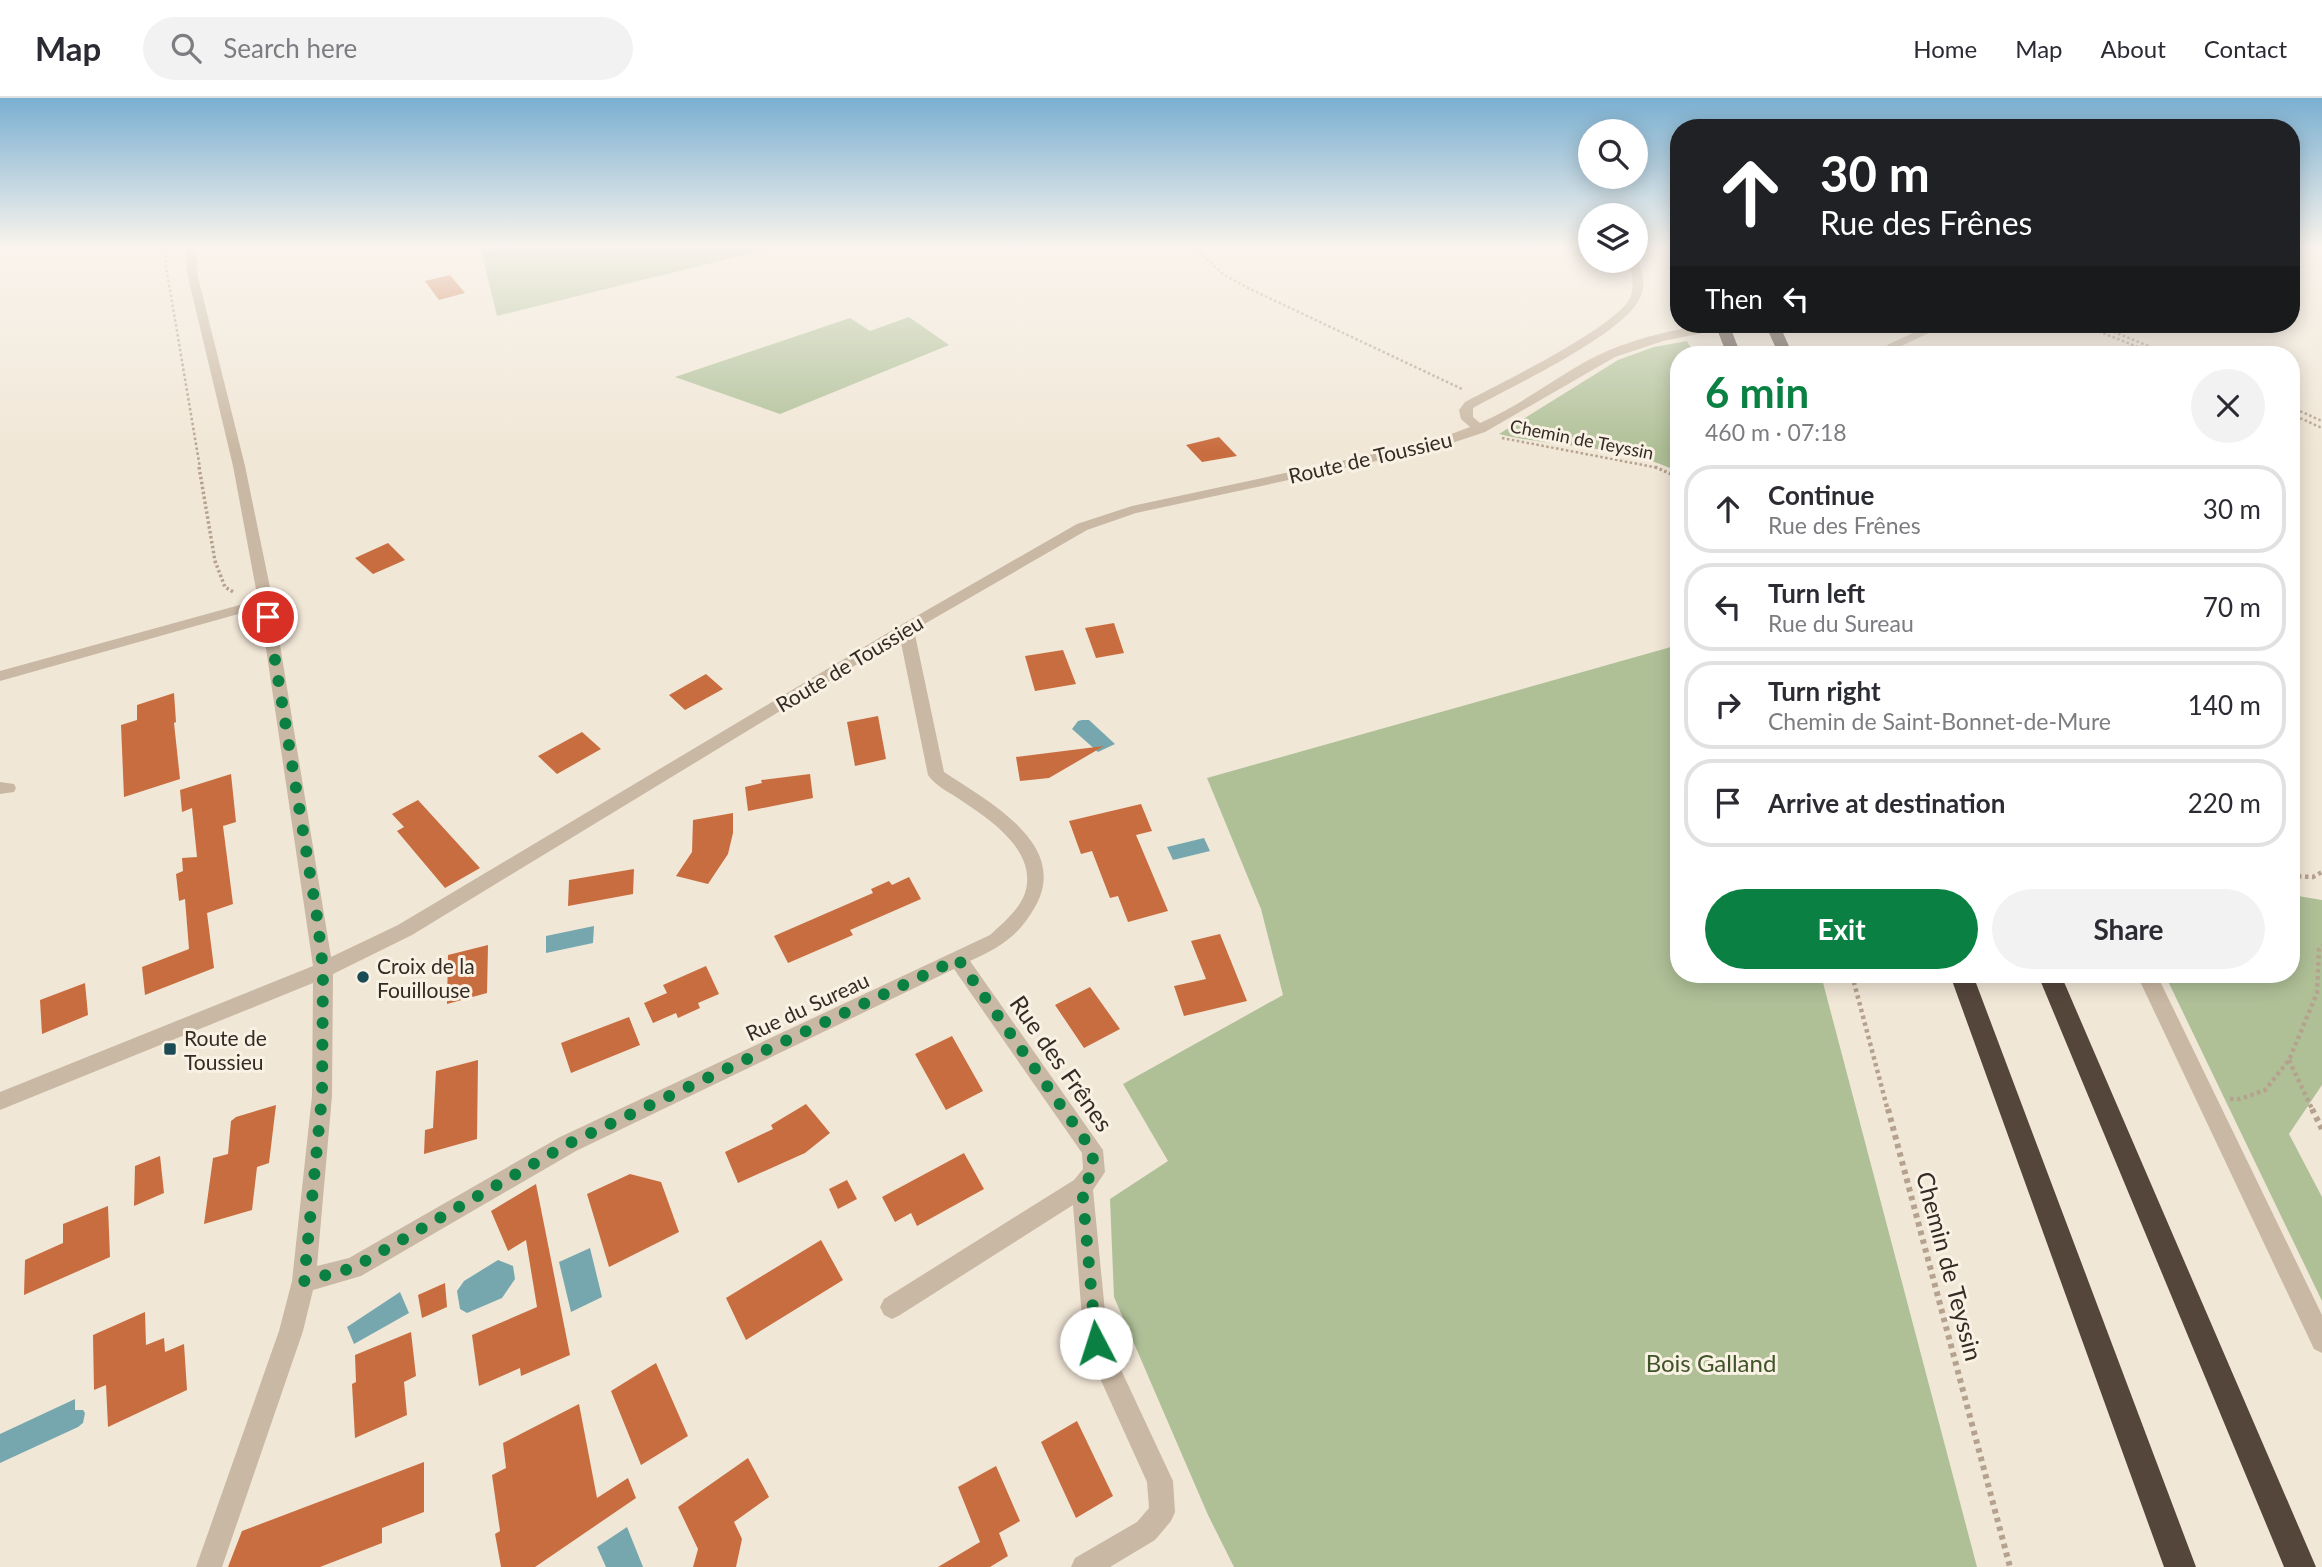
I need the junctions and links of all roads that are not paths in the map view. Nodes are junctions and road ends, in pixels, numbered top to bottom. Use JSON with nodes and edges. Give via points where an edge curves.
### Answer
{"nodes":[{"id":1,"x":202,"y":314,"type":"edge"},
{"id":2,"x":1623,"y":314,"type":"edge"},
{"id":3,"x":1686,"y":333,"type":"edge"},
{"id":4,"x":1921,"y":333,"type":"edge"},
{"id":5,"x":1892,"y":346,"type":"edge"},
{"id":6,"x":1482,"y":399,"type":"junction"},
{"id":7,"x":1503,"y":417,"type":"junction"},
{"id":8,"x":1480,"y":429,"type":"junction"},
{"id":9,"x":266,"y":602,"type":"junction"},
{"id":10,"x":906,"y":628,"type":"junction"},
{"id":11,"x":0,"y":676,"type":"edge"},
{"id":12,"x":958,"y":959,"type":"junction"},
{"id":13,"x":323,"y":970,"type":"junction"},
{"id":14,"x":1964,"y":983,"type":"edge"},
{"id":15,"x":2052,"y":983,"type":"edge"},
{"id":16,"x":2151,"y":983,"type":"edge"},
{"id":17,"x":0,"y":1101,"type":"edge"},
{"id":18,"x":1082,"y":1187,"type":"junction"},
{"id":19,"x":304,"y":1281,"type":"junction"},
{"id":20,"x":892,"y":1307,"type":"dead end"},
{"id":21,"x":2322,"y":1341,"type":"edge"},
{"id":22,"x":209,"y":1567,"type":"edge"},
{"id":23,"x":1084,"y":1567,"type":"edge"},
{"id":24,"x":2180,"y":1567,"type":"edge"},
{"id":25,"x":2300,"y":1567,"type":"edge"}],
"edges":[{"from":1,"to":9,"type":"street"},
{"from":2,"to":6,"type":"street"},
{"from":3,"to":7,"type":"street","name":"Route de Toussieu","via":[[1636,345],[1594,362]]},
{"from":4,"to":5,"type":"street"},
{"from":6,"to":7,"type":"street","via":[[1488,410]]},
{"from":6,"to":8,"type":"street","via":[[1469,405],[1465,414]]},
{"from":7,"to":8,"type":"street","name":"Route de Toussieu"},
{"from":8,"to":10,"type":"street","name":"Route de Toussieu","via":[[1433,445],[1132,510],[1082,527]]},
{"from":9,"to":11,"type":"street"},
{"from":9,"to":13,"type":"street"},
{"from":10,"to":12,"type":"street","name":"Rue du Sureau","via":[[936,775],[1013,828],[1035,865],[1034,890],[1022,915],[997,940]]},
{"from":10,"to":13,"type":"street","name":"Route de Toussieu","via":[[405,930]]},
{"from":12,"to":18,"type":"street","name":"Rue des Frênes","via":[[1092,1150],[1094,1171]]},
{"from":12,"to":19,"type":"street","name":"Rue du Sureau","via":[[568,1144],[353,1268]]},
{"from":13,"to":17,"type":"street","name":"Route de Toussieu"},
{"from":13,"to":19,"type":"street","via":[[322,1096]]},
{"from":14,"to":24,"type":"highway"},
{"from":15,"to":25,"type":"highway"},
{"from":16,"to":21,"type":"street"},
{"from":18,"to":20,"type":"street"},
{"from":18,"to":23,"type":"street","via":[[1096,1343],[1160,1482],[1163,1512],[1146,1531]]},
{"from":19,"to":22,"type":"street"}]}
